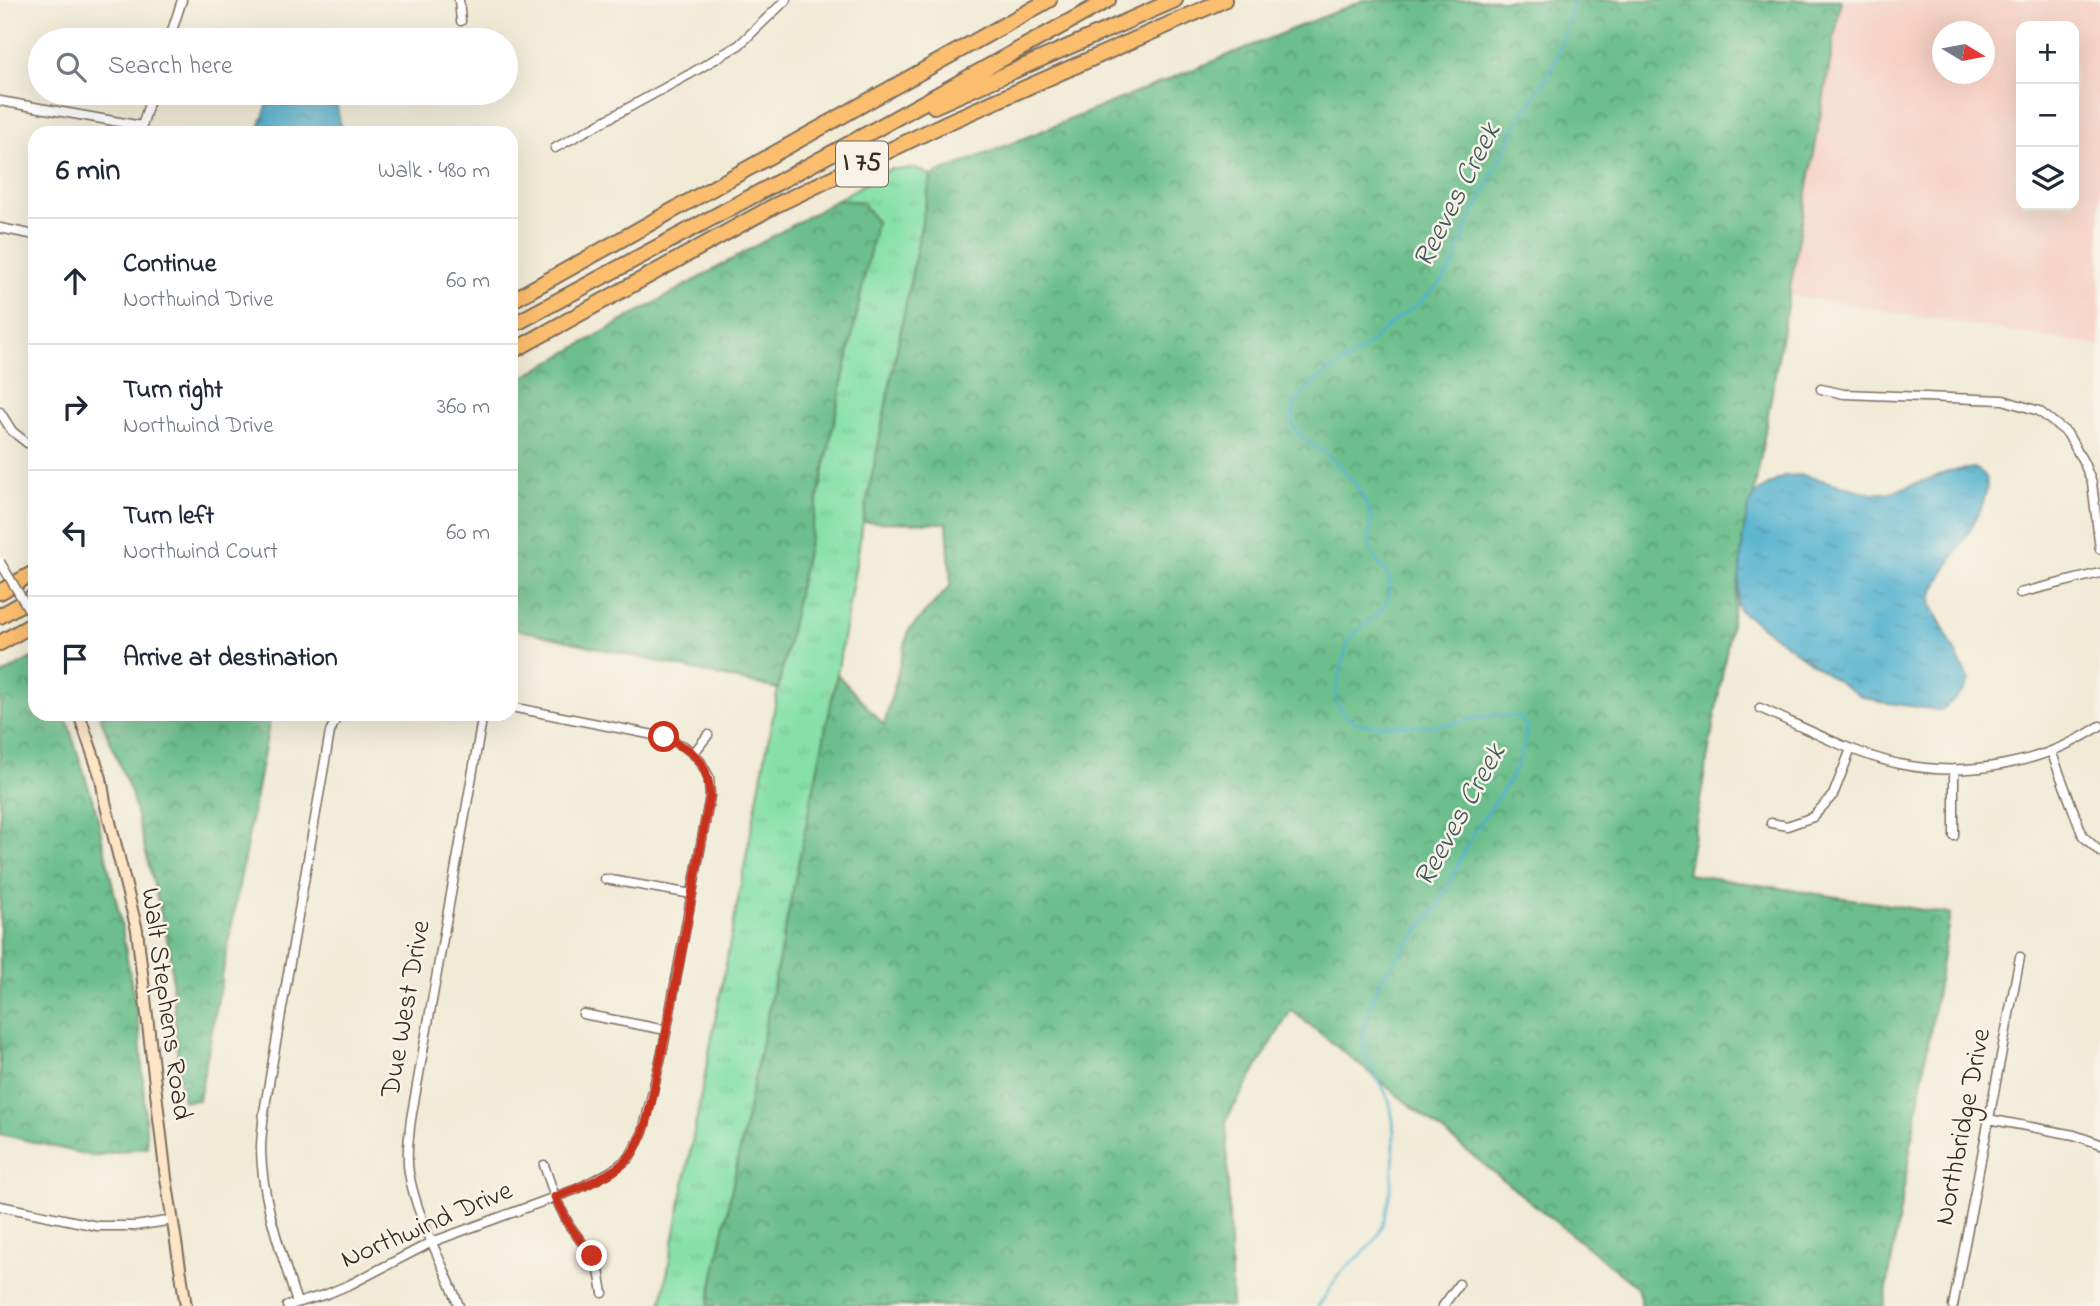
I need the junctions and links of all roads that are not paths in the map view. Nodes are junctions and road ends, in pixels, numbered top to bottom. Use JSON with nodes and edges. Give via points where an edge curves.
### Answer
{"nodes":[{"id":1,"x":182,"y":0,"type":"edge"},
{"id":2,"x":459,"y":0,"type":"edge"},
{"id":3,"x":786,"y":0,"type":"edge"},
{"id":4,"x":1049,"y":0,"type":"edge"},
{"id":5,"x":1108,"y":0,"type":"edge"},
{"id":6,"x":1175,"y":0,"type":"edge"},
{"id":7,"x":1224,"y":0,"type":"edge"},
{"id":8,"x":461,"y":21,"type":"dead end"},
{"id":9,"x":173,"y":28,"type":"edge"},
{"id":10,"x":0,"y":101,"type":"edge"},
{"id":11,"x":148,"y":105,"type":"edge"},
{"id":12,"x":126,"y":126,"type":"edge"},
{"id":13,"x":142,"y":126,"type":"edge"},
{"id":14,"x":849,"y":144,"type":"junction"},
{"id":15,"x":555,"y":148,"type":"dead end"},
{"id":16,"x":0,"y":228,"type":"edge"},
{"id":17,"x":28,"y":234,"type":"edge"},
{"id":18,"x":518,"y":297,"type":"edge"},
{"id":19,"x":518,"y":322,"type":"edge"},
{"id":20,"x":518,"y":348,"type":"edge"},
{"id":21,"x":1821,"y":389,"type":"dead end"},
{"id":22,"x":0,"y":412,"type":"edge"},
{"id":23,"x":27,"y":443,"type":"dead end"},
{"id":24,"x":2100,"y":549,"type":"edge"},
{"id":25,"x":0,"y":562,"type":"edge"},
{"id":26,"x":2100,"y":573,"type":"edge"},
{"id":27,"x":28,"y":576,"type":"edge"},
{"id":28,"x":0,"y":592,"type":"edge"},
{"id":29,"x":2020,"y":593,"type":"dead end"},
{"id":30,"x":28,"y":600,"type":"edge"},
{"id":31,"x":28,"y":609,"type":"edge"},
{"id":32,"x":0,"y":616,"type":"edge"},
{"id":33,"x":28,"y":625,"type":"edge"},
{"id":34,"x":0,"y":643,"type":"edge"},
{"id":35,"x":518,"y":708,"type":"edge"},
{"id":36,"x":1760,"y":708,"type":"dead end"},
{"id":37,"x":81,"y":721,"type":"edge"},
{"id":38,"x":335,"y":721,"type":"edge"},
{"id":39,"x":482,"y":721,"type":"edge"},
{"id":40,"x":2100,"y":726,"type":"edge"},
{"id":41,"x":708,"y":736,"type":"dead end"},
{"id":42,"x":1851,"y":749,"type":"junction"},
{"id":43,"x":2051,"y":751,"type":"junction"},
{"id":44,"x":693,"y":754,"type":"junction"},
{"id":45,"x":1954,"y":769,"type":"junction"},
{"id":46,"x":1771,"y":823,"type":"dead end"},
{"id":47,"x":1954,"y":836,"type":"dead end"},
{"id":48,"x":2100,"y":852,"type":"edge"},
{"id":49,"x":605,"y":879,"type":"dead end"},
{"id":50,"x":692,"y":894,"type":"junction"},
{"id":51,"x":2020,"y":957,"type":"dead end"},
{"id":52,"x":583,"y":1014,"type":"dead end"},
{"id":53,"x":666,"y":1030,"type":"junction"},
{"id":54,"x":1988,"y":1119,"type":"junction"},
{"id":55,"x":2100,"y":1144,"type":"edge"},
{"id":56,"x":544,"y":1165,"type":"dead end"},
{"id":57,"x":555,"y":1197,"type":"junction"},
{"id":58,"x":0,"y":1206,"type":"edge"},
{"id":59,"x":173,"y":1220,"type":"junction"},
{"id":60,"x":432,"y":1242,"type":"junction"},
{"id":61,"x":1459,"y":1284,"type":"dead end"},
{"id":62,"x":603,"y":1293,"type":"dead end"},
{"id":63,"x":297,"y":1303,"type":"junction"},
{"id":64,"x":186,"y":1306,"type":"edge"},
{"id":65,"x":287,"y":1306,"type":"edge"},
{"id":66,"x":458,"y":1306,"type":"edge"},
{"id":67,"x":1443,"y":1306,"type":"edge"},
{"id":68,"x":1953,"y":1306,"type":"edge"}],
"edges":[{"from":1,"to":9,"type":"street"},
{"from":2,"to":8,"type":"street"},
{"from":3,"to":15,"type":"street","via":[[739,45]]},
{"from":4,"to":18,"type":"highway","number":"I 75"},
{"from":5,"to":14,"type":"highway"},
{"from":6,"to":14,"type":"highway"},
{"from":7,"to":20,"type":"highway","number":"I 75","via":[[943,124],[774,206]]},
{"from":10,"to":12,"type":"street"},
{"from":11,"to":13,"type":"street"},
{"from":14,"to":19,"type":"highway"},
{"from":16,"to":17,"type":"street"},
{"from":21,"to":24,"type":"street","via":[[1844,394],[2003,400],[2039,411],[2067,433],[2084,463],[2092,483]]},
{"from":22,"to":23,"type":"street"},
{"from":25,"to":31,"type":"street","bridge":true},
{"from":26,"to":29,"type":"street"},
{"from":27,"to":28,"type":"highway"},
{"from":30,"to":32,"type":"highway"},
{"from":33,"to":34,"type":"highway"},
{"from":35,"to":44,"type":"street","via":[[664,737]]},
{"from":36,"to":42,"type":"street"},
{"from":37,"to":59,"type":"street","name":"Walt Stephens Road","via":[[101,778],[137,930]]},
{"from":38,"to":63,"type":"street","via":[[261,1150],[277,1237]]},
{"from":39,"to":60,"type":"street","name":"Due West Drive","via":[[408,1145],[409,1172]]},
{"from":40,"to":43,"type":"street"},
{"from":41,"to":44,"type":"street"},
{"from":42,"to":45,"type":"street","via":[[1899,764]]},
{"from":42,"to":46,"type":"street","via":[[1833,795],[1813,817],[1787,826]]},
{"from":43,"to":45,"type":"street","via":[[2019,762]]},
{"from":43,"to":48,"type":"street","via":[[2083,836]]},
{"from":44,"to":50,"type":"street","name":"Northwind Drive","via":[[709,777],[710,796]]},
{"from":45,"to":47,"type":"street"},
{"from":49,"to":50,"type":"street"},
{"from":50,"to":53,"type":"street","name":"Northwind Drive"},
{"from":51,"to":54,"type":"street","name":"Northbridge Drive"},
{"from":52,"to":53,"type":"street"},
{"from":53,"to":57,"type":"street","name":"Northwind Drive","via":[[643,1132],[629,1158],[610,1172]]},
{"from":54,"to":55,"type":"street"},
{"from":54,"to":68,"type":"street","name":"Northbridge Drive"},
{"from":56,"to":57,"type":"street"},
{"from":57,"to":60,"type":"street","name":"Northwind Drive"},
{"from":57,"to":62,"type":"street","via":[[592,1256]]},
{"from":58,"to":59,"type":"street","via":[[97,1226]]},
{"from":59,"to":64,"type":"street","name":"Walt Stephens Road"},
{"from":60,"to":63,"type":"street","name":"Northwind Drive","via":[[351,1284]]},
{"from":60,"to":66,"type":"street","name":"Due West Drive"},
{"from":61,"to":67,"type":"street"},
{"from":63,"to":65,"type":"street","name":"Northwind Drive"}]}
